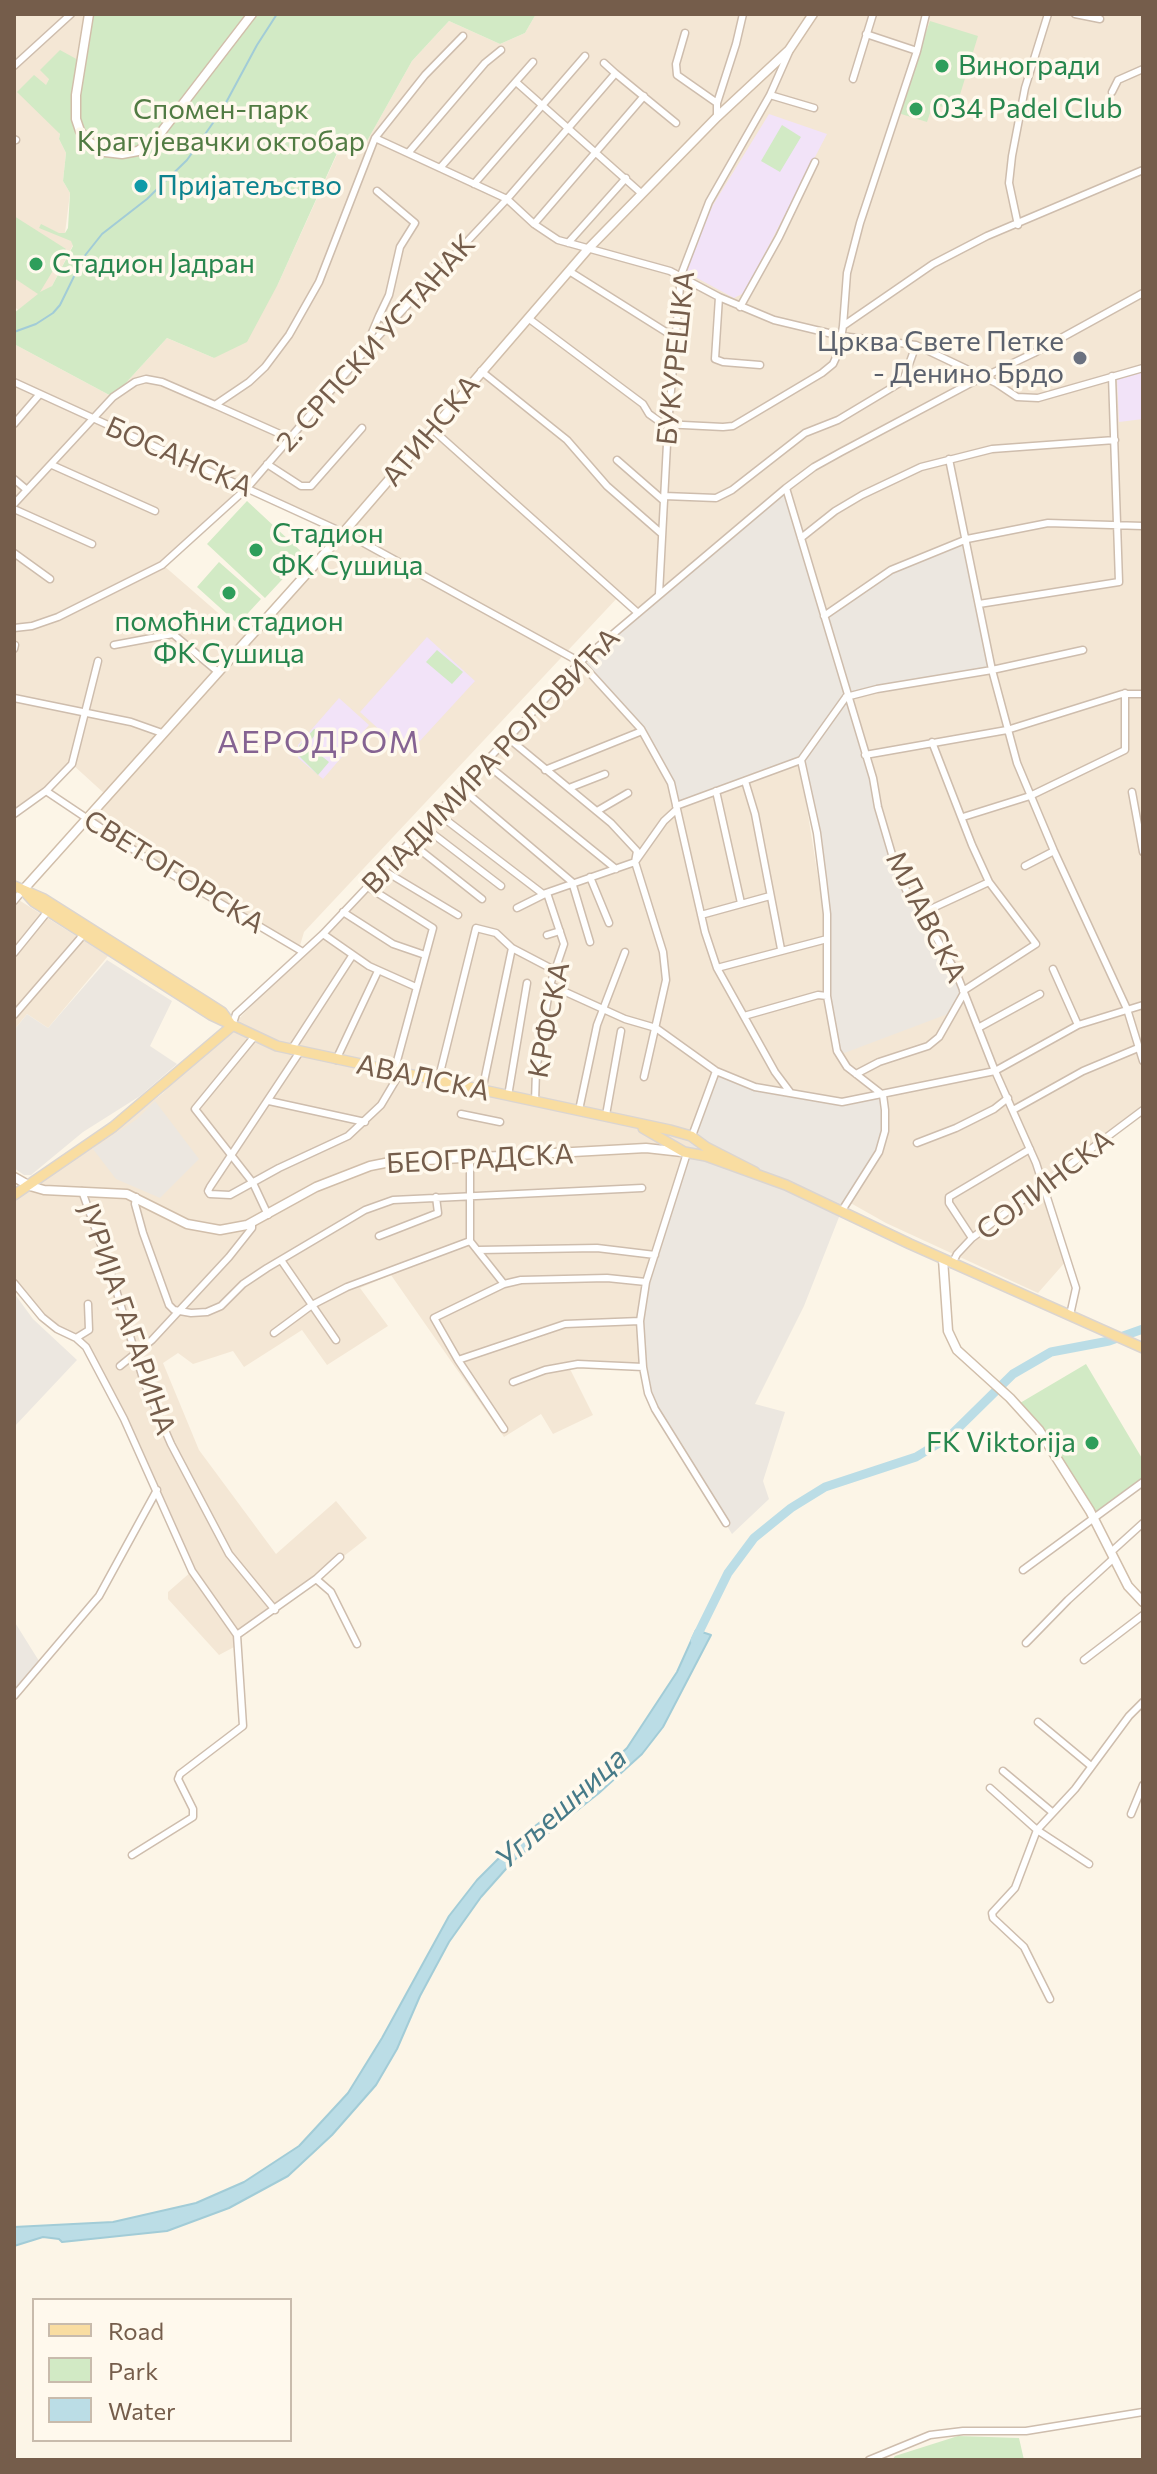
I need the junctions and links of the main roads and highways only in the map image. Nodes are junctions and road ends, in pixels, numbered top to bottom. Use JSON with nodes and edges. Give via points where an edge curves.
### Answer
{"nodes":[{"id":1,"x":18,"y":888,"type":"edge"},
{"id":2,"x":232,"y":1026,"type":"junction"},
{"id":3,"x":618,"y":1118,"type":"junction"},
{"id":4,"x":692,"y":1137,"type":"junction"},
{"id":5,"x":686,"y":1151,"type":"junction"},
{"id":6,"x":755,"y":1172,"type":"junction"},
{"id":7,"x":14,"y":1195,"type":"edge"},
{"id":8,"x":1141,"y":1347,"type":"edge"}],
"edges":[{"from":1,"to":2,"type":"main road","name":"АВАЛСКА"},
{"from":1,"to":2,"type":"main road","name":"АВАЛСКА","via":[[44,899],[222,1012]]},
{"from":2,"to":3,"type":"main road","name":"АВАЛСКА","via":[[295,1052]]},
{"from":2,"to":7,"type":"main road","name":"ВЛАДИМИРА РОЛОВИЋА","via":[[113,1127]]},
{"from":3,"to":4,"type":"main road"},
{"from":3,"to":5,"type":"main road"},
{"from":4,"to":5,"type":"main road","via":[[696,1146]]},
{"from":4,"to":5,"type":"main road","via":[[680,1139]]},
{"from":4,"to":6,"type":"main road"},
{"from":5,"to":6,"type":"main road"},
{"from":6,"to":8,"type":"main road"}]}
